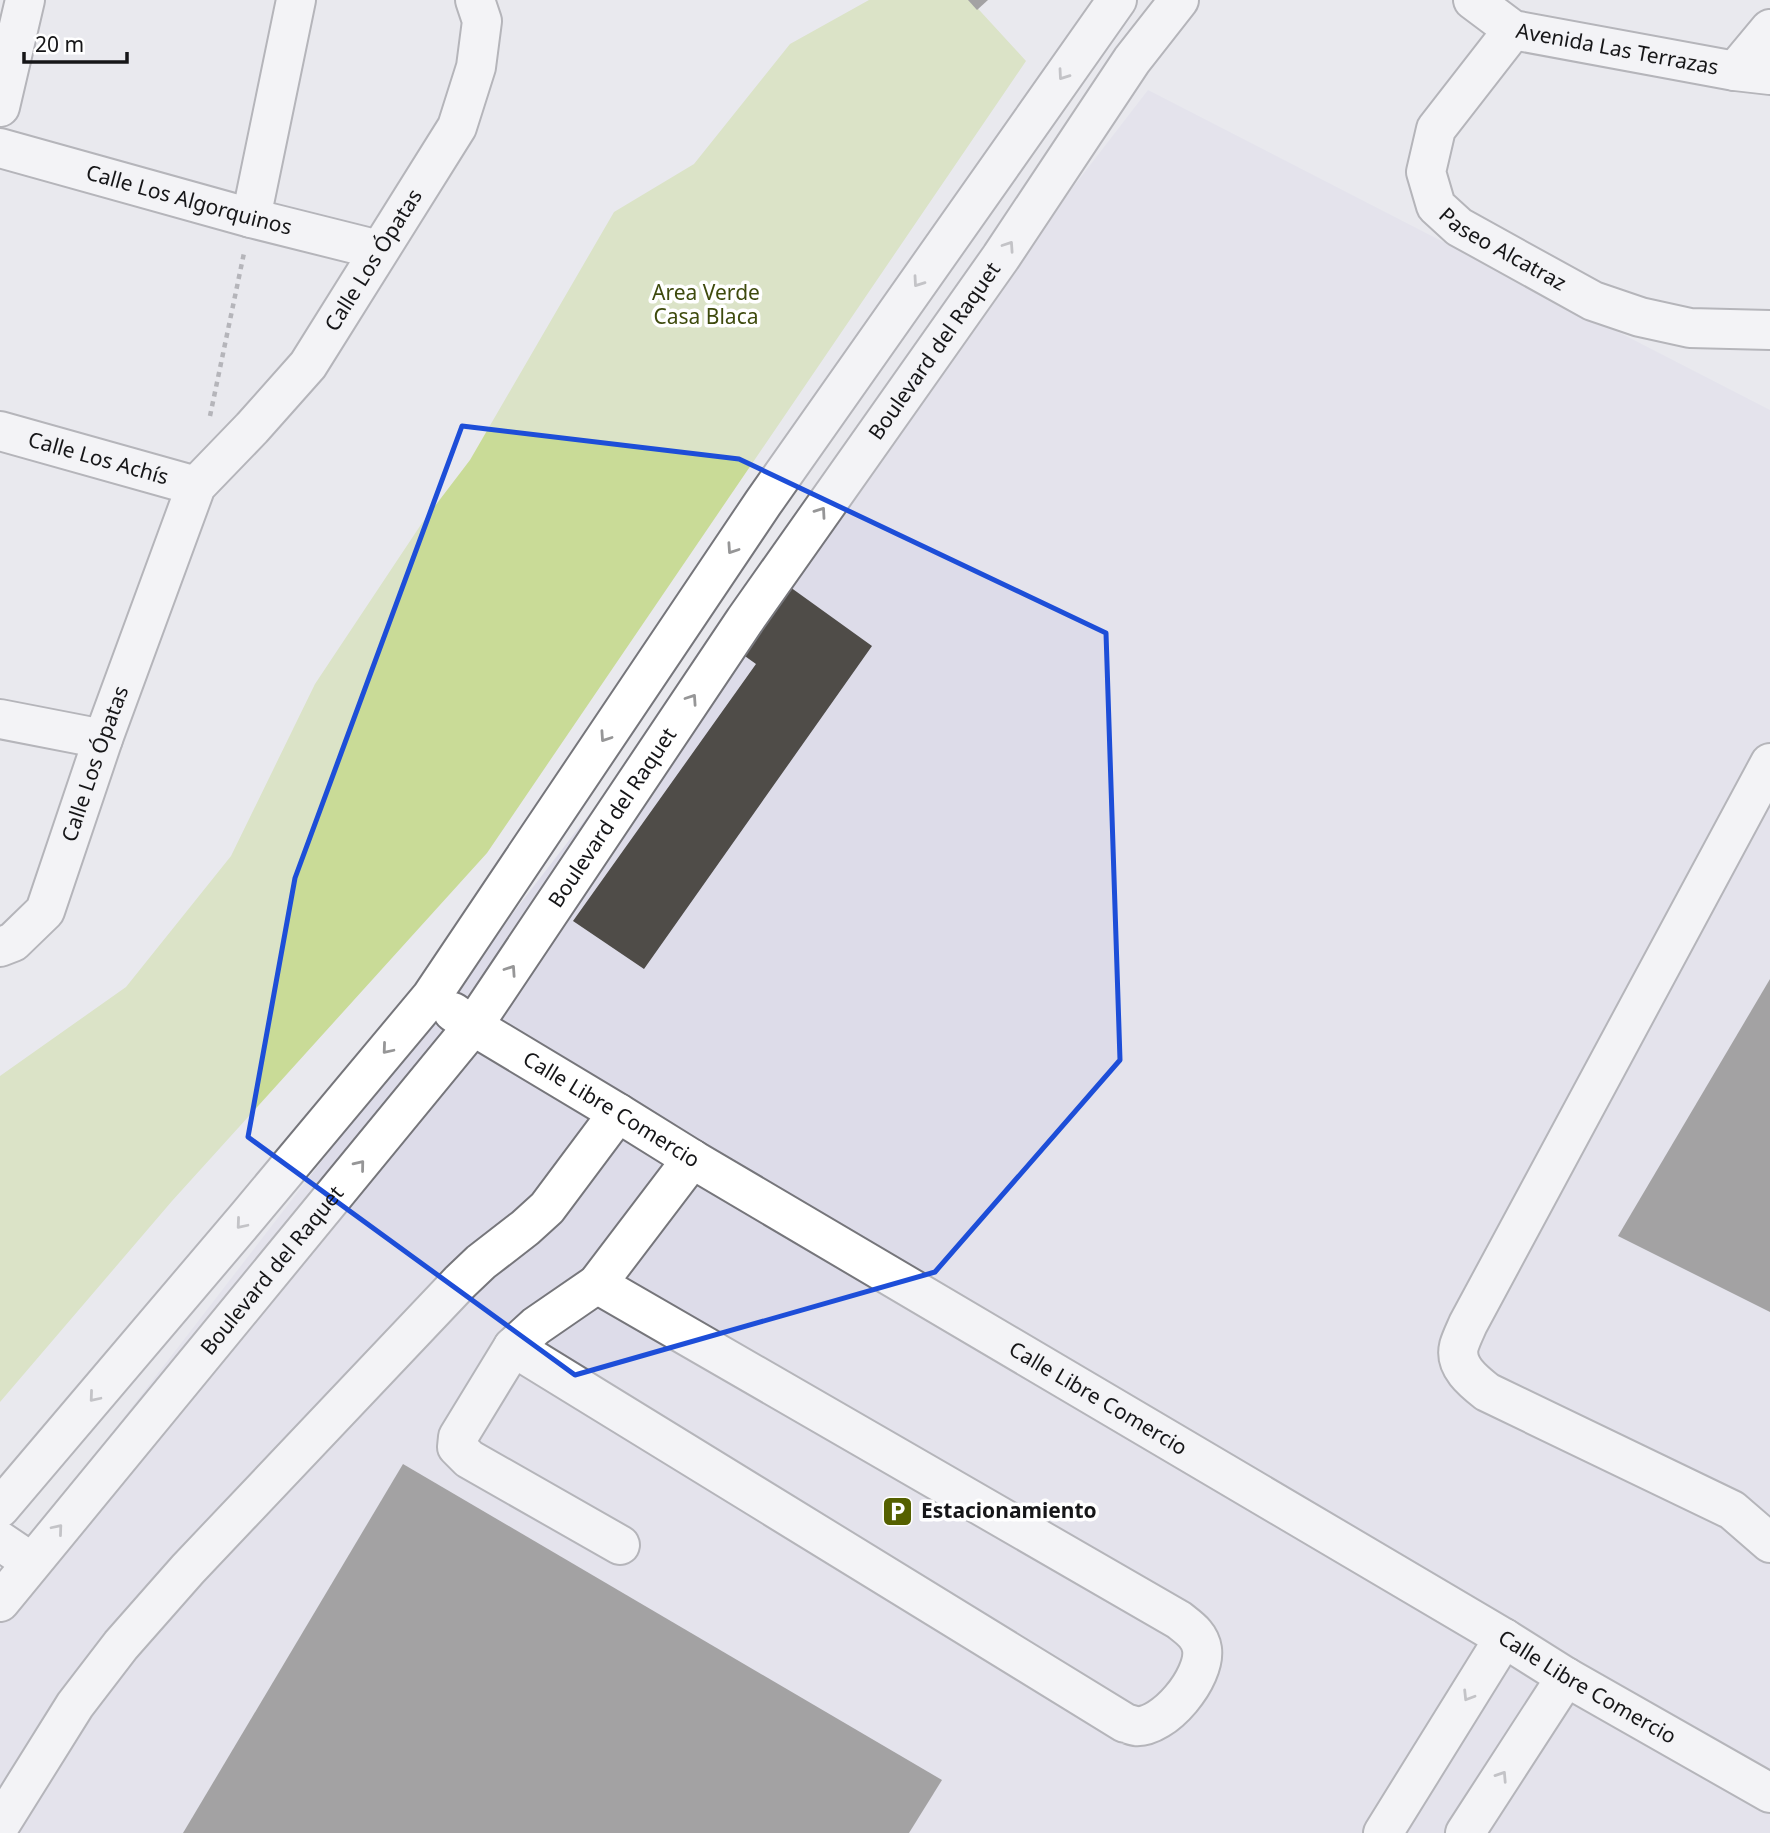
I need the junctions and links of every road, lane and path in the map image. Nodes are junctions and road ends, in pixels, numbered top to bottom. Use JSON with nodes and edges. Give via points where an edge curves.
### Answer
{"nodes":[{"id":1,"x":25,"y":0,"type":"edge"},
{"id":2,"x":296,"y":0,"type":"edge"},
{"id":3,"x":475,"y":0,"type":"edge"},
{"id":4,"x":1117,"y":0,"type":"edge"},
{"id":5,"x":1179,"y":0,"type":"edge"},
{"id":6,"x":1473,"y":0,"type":"edge"},
{"id":7,"x":1770,"y":29,"type":"edge"},
{"id":8,"x":1513,"y":30,"type":"junction"},
{"id":9,"x":1091,"y":35,"type":"junction"},
{"id":10,"x":1132,"y":60,"type":"junction"},
{"id":11,"x":1753,"y":73,"type":"edge"},
{"id":12,"x":0,"y":107,"type":"edge"},
{"id":13,"x":0,"y":148,"type":"edge"},
{"id":14,"x":251,"y":218,"type":"junction"},
{"id":15,"x":379,"y":250,"type":"junction"},
{"id":16,"x":1770,"y":330,"type":"edge"},
{"id":17,"x":209,"y":419,"type":"dead end"},
{"id":18,"x":0,"y":431,"type":"edge"},
{"id":19,"x":196,"y":486,"type":"junction"},
{"id":20,"x":0,"y":719,"type":"edge"},
{"id":21,"x":103,"y":738,"type":"junction"},
{"id":22,"x":1770,"y":763,"type":"edge"},
{"id":23,"x":0,"y":947,"type":"edge"},
{"id":24,"x":431,"y":997,"type":"junction"},
{"id":25,"x":473,"y":1026,"type":"junction"},
{"id":26,"x":618,"y":1113,"type":"junction"},
{"id":27,"x":692,"y":1159,"type":"junction"},
{"id":28,"x":597,"y":1284,"type":"junction"},
{"id":29,"x":513,"y":1348,"type":"junction"},
{"id":30,"x":0,"y":1508,"type":"edge"},
{"id":31,"x":0,"y":1541,"type":"edge"},
{"id":32,"x":1770,"y":1543,"type":"edge"},
{"id":33,"x":620,"y":1545,"type":"dead end"},
{"id":34,"x":31,"y":1562,"type":"junction"},
{"id":35,"x":0,"y":1602,"type":"edge"},
{"id":36,"x":1503,"y":1638,"type":"junction"},
{"id":37,"x":1566,"y":1677,"type":"junction"},
{"id":38,"x":1770,"y":1793,"type":"edge"},
{"id":39,"x":0,"y":1825,"type":"edge"},
{"id":40,"x":1383,"y":1833,"type":"edge"},
{"id":41,"x":1465,"y":1833,"type":"edge"}],
"edges":[{"from":1,"to":12,"type":"street"},
{"from":2,"to":14,"type":"street"},
{"from":3,"to":15,"type":"street","name":"Calle Los Ópatas","via":[[482,21],[476,67],[457,127]]},
{"from":4,"to":9,"type":"street"},
{"from":5,"to":10,"type":"street","name":"Boulevard del Raquet"},
{"from":6,"to":8,"type":"street","name":"Avenida Las Terrazas"},
{"from":7,"to":11,"type":"street"},
{"from":8,"to":11,"type":"street","name":"Avenida Las Terrazas"},
{"from":8,"to":16,"type":"street","name":"Paseo Alcatraz","via":[[1436,129],[1426,172],[1436,206],[1459,227],[1593,301],[1690,328]]},
{"from":9,"to":10,"type":"street"},
{"from":9,"to":24,"type":"street","one_way":true,"via":[[763,503]]},
{"from":25,"to":10,"type":"street","name":"Boulevard del Raquet","one_way":true,"via":[[745,621],[1001,257]]},
{"from":13,"to":14,"type":"street","name":"Calle Los Algorquinos"},
{"from":14,"to":15,"type":"street","name":"Calle Los Algorquinos"},
{"from":14,"to":17,"type":"path"},
{"from":15,"to":19,"type":"street","name":"Calle Los Ópatas","via":[[308,365]]},
{"from":18,"to":19,"type":"street","name":"Calle Los Achís"},
{"from":19,"to":21,"type":"street","name":"Calle Los Ópatas"},
{"from":20,"to":21,"type":"street"},
{"from":21,"to":23,"type":"street","name":"Calle Los Ópatas","via":[[45,911],[13,942]]},
{"from":22,"to":32,"type":"street","via":[[1458,1348],[1460,1363],[1471,1380],[1487,1392],[1732,1510]]},
{"from":24,"to":25,"type":"street","name":"Calle Libre Comercio"},
{"from":24,"to":30,"type":"street","one_way":true},
{"from":25,"to":26,"type":"street","name":"Calle Libre Comercio"},
{"from":34,"to":25,"type":"street","name":"Boulevard del Raquet","one_way":true},
{"from":26,"to":27,"type":"street","name":"Calle Libre Comercio"},
{"from":26,"to":39,"type":"street","via":[[547,1208],[460,1282],[129,1635],[75,1705]]},
{"from":27,"to":28,"type":"street"},
{"from":27,"to":36,"type":"street","name":"Calle Libre Comercio"},
{"from":28,"to":29,"type":"street","via":[[536,1326]]},
{"from":28,"to":29,"type":"street","via":[[1179,1620],[1193,1631],[1202,1649],[1202,1665],[1195,1680],[1156,1721],[1134,1726],[1125,1723]]},
{"from":29,"to":33,"type":"street","via":[[458,1437],[457,1447],[469,1459]]},
{"from":31,"to":34,"type":"street"},
{"from":34,"to":35,"type":"street","name":"Boulevard del Raquet"},
{"from":36,"to":37,"type":"street","name":"Calle Libre Comercio"},
{"from":36,"to":40,"type":"street","one_way":true},
{"from":37,"to":38,"type":"street","name":"Calle Libre Comercio"},
{"from":41,"to":37,"type":"street","one_way":true}]}
